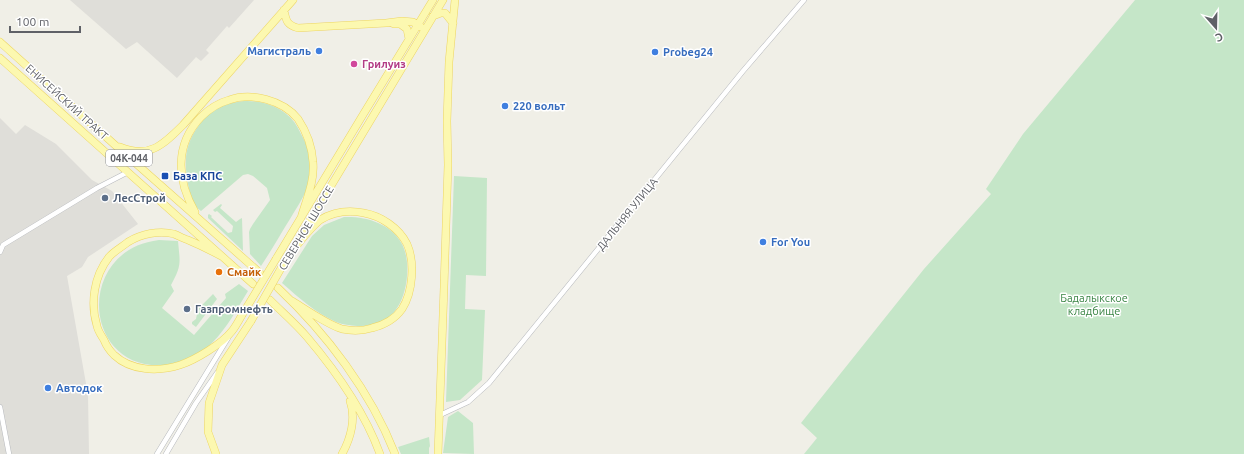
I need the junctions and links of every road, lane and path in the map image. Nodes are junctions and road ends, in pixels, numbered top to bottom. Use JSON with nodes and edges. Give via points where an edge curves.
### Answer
{"nodes":[{"id":1,"x":293,"y":0,"type":"edge"},
{"id":2,"x":433,"y":0,"type":"edge"},
{"id":3,"x":443,"y":0,"type":"edge"},
{"id":4,"x":455,"y":0,"type":"edge"},
{"id":5,"x":804,"y":0,"type":"edge"},
{"id":6,"x":284,"y":10,"type":"junction"},
{"id":7,"x":433,"y":16,"type":"junction"},
{"id":8,"x":386,"y":23,"type":"junction"},
{"id":9,"x":453,"y":23,"type":"junction"},
{"id":10,"x":418,"y":25,"type":"junction"},
{"id":11,"x":425,"y":30,"type":"junction"},
{"id":12,"x":410,"y":39,"type":"junction"},
{"id":13,"x":0,"y":42,"type":"edge"},
{"id":14,"x":0,"y":58,"type":"edge"},
{"id":15,"x":115,"y":145,"type":"junction"},
{"id":16,"x":128,"y":172,"type":"junction"},
{"id":17,"x":198,"y":218,"type":"junction"},
{"id":18,"x":301,"y":218,"type":"junction"},
{"id":19,"x":0,"y":252,"type":"edge"},
{"id":20,"x":221,"y":256,"type":"junction"},
{"id":21,"x":288,"y":257,"type":"junction"},
{"id":22,"x":260,"y":273,"type":"dead end"},
{"id":23,"x":253,"y":284,"type":"dead end"},
{"id":24,"x":278,"y":288,"type":"dead end"},
{"id":25,"x":270,"y":300,"type":"dead end"},
{"id":26,"x":292,"y":301,"type":"junction"},
{"id":27,"x":232,"y":332,"type":"junction"},
{"id":28,"x":222,"y":365,"type":"junction"},
{"id":29,"x":345,"y":388,"type":"junction"},
{"id":30,"x":0,"y":407,"type":"edge"},
{"id":31,"x":440,"y":415,"type":"junction"},
{"id":32,"x":9,"y":454,"type":"edge"},
{"id":33,"x":157,"y":454,"type":"edge"},
{"id":34,"x":166,"y":454,"type":"edge"},
{"id":35,"x":216,"y":454,"type":"edge"},
{"id":36,"x":342,"y":454,"type":"edge"},
{"id":37,"x":380,"y":454,"type":"edge"},
{"id":38,"x":395,"y":454,"type":"edge"},
{"id":39,"x":438,"y":454,"type":"edge"}],
"edges":[{"from":1,"to":6,"type":"main road"},
{"from":2,"to":10,"type":"main road","name":"СЕВЕРНОЕ ШОССЕ"},
{"from":3,"to":7,"type":"main road","name":"СЕВЕРНОЕ ШОССЕ"},
{"from":4,"to":9,"type":"main road"},
{"from":5,"to":31,"type":"street","name":"ДАЛЬНЯЯ УЛИЦА","via":[[489,383],[468,402]]},
{"from":6,"to":8,"type":"main road","via":[[288,23],[298,28]]},
{"from":6,"to":15,"type":"main road","via":[[166,141],[153,149],[135,152]]},
{"from":7,"to":9,"type":"main road","via":[[445,14]]},
{"from":7,"to":11,"type":"main road","name":"СЕВЕРНОЕ ШОССЕ"},
{"from":8,"to":10,"type":"main road","via":[[402,21]]},
{"from":8,"to":12,"type":"main road","via":[[400,24],[407,29]]},
{"from":9,"to":31,"type":"main road"},
{"from":10,"to":11,"type":"main road"},
{"from":10,"to":12,"type":"main road","name":"СЕВЕРНОЕ ШОССЕ"},
{"from":11,"to":21,"type":"main road","name":"СЕВЕРНОЕ ШОССЕ"},
{"from":12,"to":18,"type":"main road","name":"СЕВЕРНОЕ ШОССЕ"},
{"from":13,"to":15,"type":"main road","name":"ЕНИСЕЙСКИЙ ТРАКТ","number":"04К-044"},
{"from":14,"to":16,"type":"main road","name":"ЕНИСЕЙСКИЙ ТРАКТ","number":"04К-044"},
{"from":15,"to":17,"type":"main road","name":"ЕНИСЕЙСКИЙ ТРАКТ","number":"04К-044"},
{"from":16,"to":19,"type":"street","via":[[3,245]]},
{"from":16,"to":20,"type":"main road","name":"ЕНИСЕЙСКИЙ ТРАКТ","number":"04К-044"},
{"from":17,"to":18,"type":"main road","via":[[188,200],[184,184],[181,155],[184,143],[192,128],[206,112],[228,100],[241,97],[272,100],[297,118],[306,134],[311,148],[313,178]]},
{"from":17,"to":22,"type":"main road","name":"ЕНИСЕЙСКИЙ ТРАКТ","number":"04К-044"},
{"from":18,"to":27,"type":"main road","name":"СЕВЕРНОЕ ШОССЕ","bridge":true},
{"from":20,"to":23,"type":"main road","name":"ЕНИСЕЙСКИЙ ТРАКТ","number":"04К-044"},
{"from":20,"to":27,"type":"main road","via":[[175,234],[160,233],[133,239],[110,256],[102,268],[96,283],[94,313],[97,327],[114,354],[124,361],[150,370],[187,363]]},
{"from":21,"to":26,"type":"main road","via":[[313,226],[322,219],[342,212],[357,211],[379,218],[390,225],[406,244],[411,257],[412,272],[408,295],[393,319],[382,326],[361,330],[341,329]]},
{"from":21,"to":28,"type":"main road","name":"СЕВЕРНОЕ ШОССЕ","bridge":true},
{"from":24,"to":26,"type":"main road"},
{"from":25,"to":29,"type":"main road","via":[[306,336]]},
{"from":26,"to":38,"type":"main road","via":[[341,358],[374,409]]},
{"from":27,"to":33,"type":"street","name":"СЕВЕРНОЕ ШОССЕ"},
{"from":28,"to":34,"type":"street","name":"СЕВЕРНОЕ ШОССЕ"},
{"from":28,"to":35,"type":"main road","via":[[209,403],[208,432]]},
{"from":29,"to":36,"type":"main road","via":[[353,417],[348,441]]},
{"from":29,"to":37,"type":"main road","via":[[359,410]]},
{"from":30,"to":32,"type":"street"},
{"from":31,"to":39,"type":"main road"}]}
